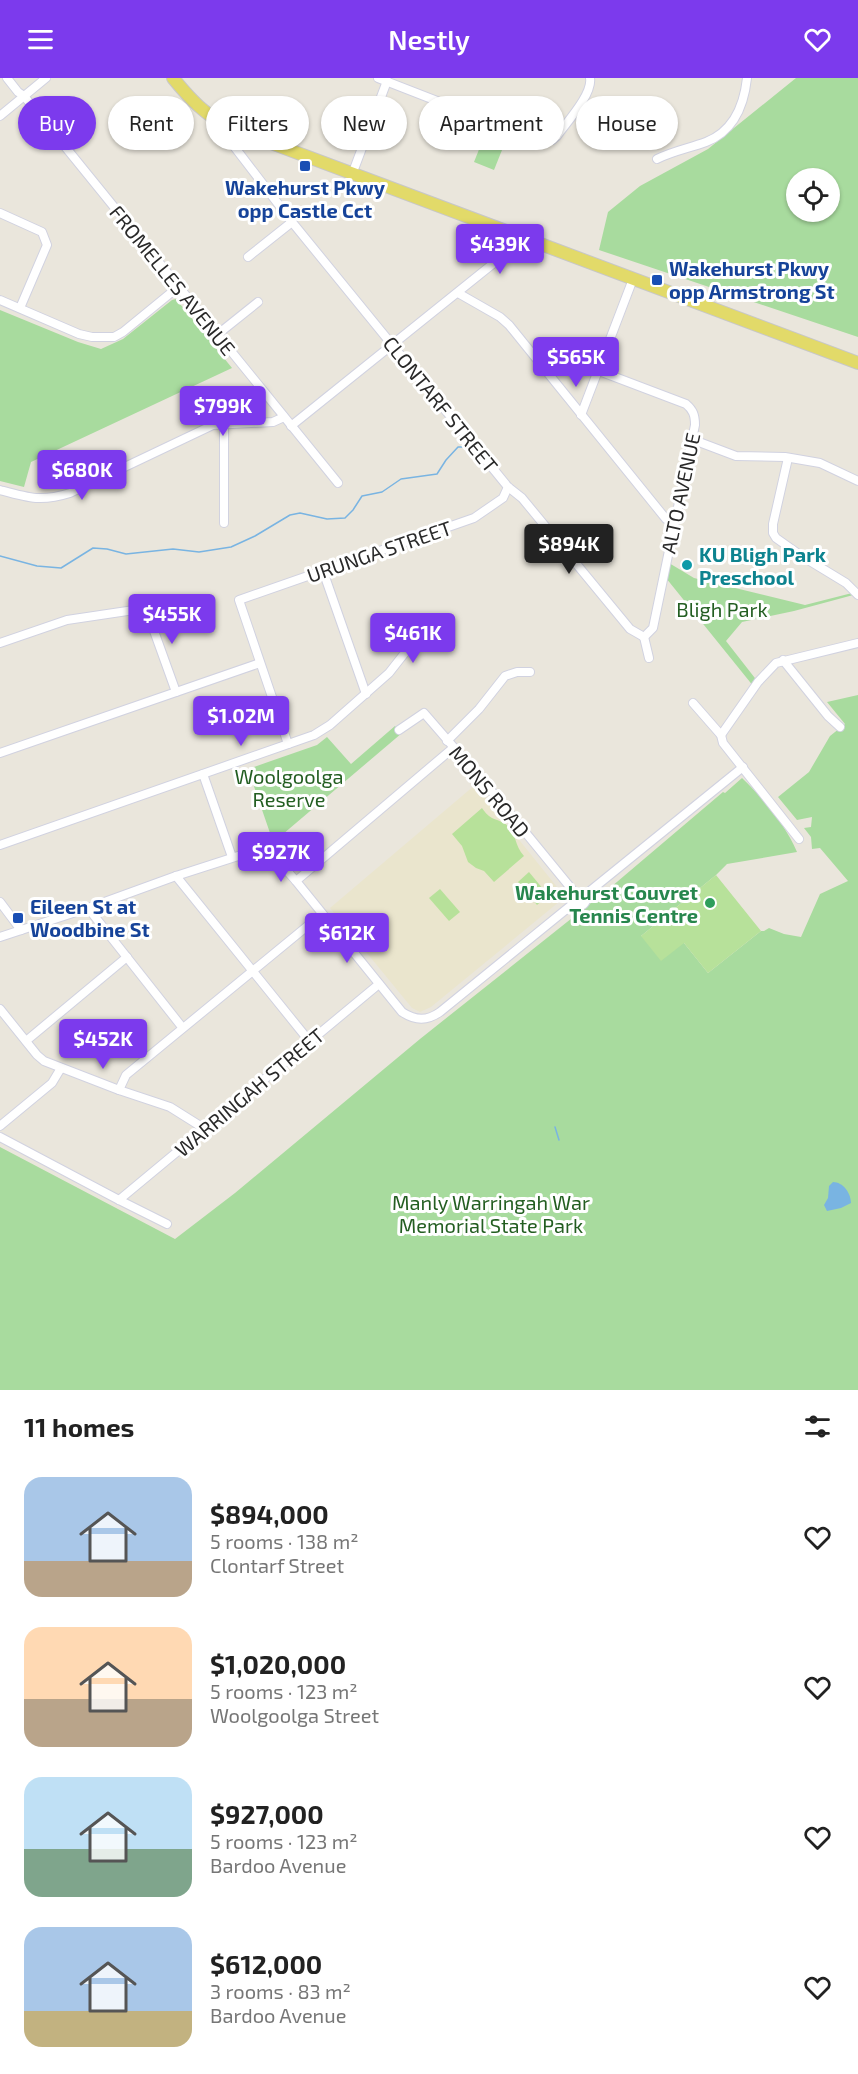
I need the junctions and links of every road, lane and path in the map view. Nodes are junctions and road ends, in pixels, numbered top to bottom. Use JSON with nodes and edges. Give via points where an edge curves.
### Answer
{"nodes":[{"id":1,"x":6,"y":78,"type":"edge"},
{"id":2,"x":46,"y":78,"type":"edge"},
{"id":3,"x":173,"y":78,"type":"edge"},
{"id":4,"x":590,"y":78,"type":"edge"},
{"id":5,"x":747,"y":78,"type":"edge"},
{"id":6,"x":382,"y":80,"type":"edge"},
{"id":7,"x":24,"y":96,"type":"joint"},
{"id":8,"x":18,"y":101,"type":"edge"},
{"id":9,"x":0,"y":116,"type":"edge"},
{"id":10,"x":68,"y":150,"type":"edge"},
{"id":11,"x":236,"y":150,"type":"edge"},
{"id":12,"x":657,"y":159,"type":"dead end"},
{"id":13,"x":353,"y":172,"type":"junction"},
{"id":14,"x":0,"y":213,"type":"edge"},
{"id":15,"x":292,"y":222,"type":"junction"},
{"id":16,"x":520,"y":237,"type":"junction"},
{"id":17,"x":248,"y":257,"type":"dead end"},
{"id":18,"x":633,"y":279,"type":"junction"},
{"id":19,"x":178,"y":287,"type":"junction"},
{"id":20,"x":458,"y":293,"type":"junction"},
{"id":21,"x":0,"y":300,"type":"edge"},
{"id":22,"x":258,"y":302,"type":"dead end"},
{"id":23,"x":20,"y":308,"type":"junction"},
{"id":24,"x":218,"y":334,"type":"junction"},
{"id":25,"x":393,"y":346,"type":"junction"},
{"id":26,"x":858,"y":363,"type":"edge"},
{"id":27,"x":599,"y":371,"type":"junction"},
{"id":28,"x":581,"y":415,"type":"junction"},
{"id":29,"x":284,"y":417,"type":"junction"},
{"id":30,"x":224,"y":424,"type":"junction"},
{"id":31,"x":291,"y":426,"type":"junction"},
{"id":32,"x":691,"y":439,"type":"junction"},
{"id":33,"x":788,"y":458,"type":"junction"},
{"id":34,"x":858,"y":482,"type":"edge"},
{"id":35,"x":338,"y":483,"type":"dead end"},
{"id":36,"x":508,"y":487,"type":"junction"},
{"id":37,"x":0,"y":490,"type":"edge"},
{"id":38,"x":674,"y":520,"type":"junction"},
{"id":39,"x":224,"y":524,"type":"dead end"},
{"id":40,"x":322,"y":571,"type":"junction"},
{"id":41,"x":858,"y":595,"type":"edge"},
{"id":42,"x":450,"y":620,"type":"dead end"},
{"id":43,"x":644,"y":637,"type":"junction"},
{"id":44,"x":0,"y":643,"type":"edge"},
{"id":45,"x":858,"y":643,"type":"edge"},
{"id":46,"x":649,"y":658,"type":"dead end"},
{"id":47,"x":783,"y":660,"type":"junction"},
{"id":48,"x":260,"y":663,"type":"junction"},
{"id":49,"x":530,"y":672,"type":"dead end"},
{"id":50,"x":176,"y":692,"type":"junction"},
{"id":51,"x":366,"y":694,"type":"junction"},
{"id":52,"x":693,"y":703,"type":"dead end"},
{"id":53,"x":840,"y":727,"type":"dead end"},
{"id":54,"x":399,"y":730,"type":"dead end"},
{"id":55,"x":721,"y":735,"type":"junction"},
{"id":56,"x":447,"y":741,"type":"junction"},
{"id":57,"x":288,"y":744,"type":"junction"},
{"id":58,"x":453,"y":748,"type":"junction"},
{"id":59,"x":0,"y":753,"type":"edge"},
{"id":60,"x":743,"y":767,"type":"junction"},
{"id":61,"x":203,"y":774,"type":"junction"},
{"id":62,"x":800,"y":839,"type":"dead end"},
{"id":63,"x":0,"y":844,"type":"edge"},
{"id":64,"x":232,"y":857,"type":"junction"},
{"id":65,"x":176,"y":876,"type":"junction"},
{"id":66,"x":296,"y":881,"type":"junction"},
{"id":67,"x":575,"y":893,"type":"junction"},
{"id":68,"x":585,"y":895,"type":"junction"},
{"id":69,"x":0,"y":902,"type":"edge"},
{"id":70,"x":574,"y":903,"type":"junction"},
{"id":71,"x":88,"y":908,"type":"junction"},
{"id":72,"x":322,"y":914,"type":"junction"},
{"id":73,"x":21,"y":930,"type":"junction"},
{"id":74,"x":0,"y":937,"type":"edge"},
{"id":75,"x":127,"y":957,"type":"junction"},
{"id":76,"x":252,"y":970,"type":"junction"},
{"id":77,"x":379,"y":984,"type":"junction"},
{"id":78,"x":0,"y":1009,"type":"edge"},
{"id":79,"x":182,"y":1027,"type":"junction"},
{"id":80,"x":26,"y":1041,"type":"junction"},
{"id":81,"x":310,"y":1042,"type":"junction"},
{"id":82,"x":61,"y":1068,"type":"junction"},
{"id":83,"x":119,"y":1090,"type":"junction"},
{"id":84,"x":0,"y":1126,"type":"edge"},
{"id":85,"x":205,"y":1129,"type":"junction"},
{"id":86,"x":0,"y":1137,"type":"edge"},
{"id":87,"x":119,"y":1200,"type":"junction"},
{"id":88,"x":167,"y":1224,"type":"dead end"}],
"edges":[{"from":1,"to":7,"type":"street","name":"FROMELLES AVENUE"},
{"from":2,"to":7,"type":"street"},
{"from":3,"to":13,"type":"main road","via":[[207,115],[231,128]]},
{"from":4,"to":6,"type":"street","via":[[588,91],[557,136],[540,141]]},
{"from":5,"to":12,"type":"street","via":[[740,111],[728,128],[709,141]]},
{"from":6,"to":13,"type":"street"},
{"from":8,"to":9,"type":"street"},
{"from":10,"to":19,"type":"street","name":"FROMELLES AVENUE"},
{"from":11,"to":15,"type":"street","name":"CLONTARF STREET"},
{"from":13,"to":16,"type":"main road"},
{"from":14,"to":23,"type":"street","via":[[42,232],[47,244]]},
{"from":15,"to":17,"type":"street"},
{"from":15,"to":25,"type":"street","name":"CLONTARF STREET"},
{"from":16,"to":18,"type":"main road"},
{"from":16,"to":20,"type":"street"},
{"from":18,"to":26,"type":"main road"},
{"from":18,"to":27,"type":"street"},
{"from":19,"to":23,"type":"street","via":[[114,337],[79,334]]},
{"from":19,"to":24,"type":"street","name":"FROMELLES AVENUE"},
{"from":20,"to":25,"type":"street"},
{"from":20,"to":28,"type":"street","via":[[509,325]]},
{"from":21,"to":23,"type":"street"},
{"from":22,"to":24,"type":"street"},
{"from":24,"to":29,"type":"street","name":"FROMELLES AVENUE"},
{"from":25,"to":31,"type":"street"},
{"from":25,"to":36,"type":"street","name":"CLONTARF STREET"},
{"from":27,"to":28,"type":"street"},
{"from":27,"to":32,"type":"street","name":"ALTO AVENUE","via":[[686,404],[695,417]]},
{"from":28,"to":38,"type":"street","via":[[666,519]]},
{"from":29,"to":30,"type":"street","via":[[273,422]]},
{"from":29,"to":31,"type":"street","name":"FROMELLES AVENUE"},
{"from":30,"to":37,"type":"street","via":[[199,430],[50,499]]},
{"from":30,"to":39,"type":"street"},
{"from":31,"to":35,"type":"street","name":"FROMELLES AVENUE"},
{"from":32,"to":33,"type":"street","via":[[736,456]]},
{"from":32,"to":38,"type":"street","name":"ALTO AVENUE"},
{"from":33,"to":34,"type":"street","via":[[820,463]]},
{"from":33,"to":41,"type":"street","via":[[773,533],[800,555],[846,582]]},
{"from":36,"to":40,"type":"street","name":"URUNGA STREET","via":[[502,498],[474,518]]},
{"from":36,"to":43,"type":"street","name":"CLONTARF STREET","via":[[522,498],[630,629]]},
{"from":38,"to":43,"type":"street","name":"ALTO AVENUE","via":[[653,628]]},
{"from":40,"to":48,"type":"street","name":"URUNGA STREET","via":[[239,600]]},
{"from":40,"to":51,"type":"street"},
{"from":42,"to":51,"type":"street","via":[[422,630],[389,673]]},
{"from":43,"to":46,"type":"street"},
{"from":44,"to":50,"type":"street","via":[[67,620],[134,610],[144,612]]},
{"from":45,"to":47,"type":"street"},
{"from":47,"to":53,"type":"street"},
{"from":47,"to":55,"type":"street","via":[[770,667]]},
{"from":48,"to":50,"type":"street"},
{"from":48,"to":57,"type":"street"},
{"from":49,"to":56,"type":"street","via":[[505,676]]},
{"from":50,"to":59,"type":"street"},
{"from":51,"to":57,"type":"street","via":[[330,725]]},
{"from":52,"to":55,"type":"street"},
{"from":54,"to":56,"type":"street","name":"MONS ROAD","via":[[424,713]]},
{"from":55,"to":60,"type":"street"},
{"from":56,"to":58,"type":"street","name":"MONS ROAD"},
{"from":57,"to":61,"type":"street"},
{"from":58,"to":66,"type":"street"},
{"from":58,"to":67,"type":"street","name":"MONS ROAD"},
{"from":60,"to":62,"type":"street"},
{"from":60,"to":68,"type":"street"},
{"from":61,"to":63,"type":"street"},
{"from":61,"to":64,"type":"street"},
{"from":64,"to":65,"type":"street"},
{"from":64,"to":66,"type":"street","via":[[266,847]]},
{"from":65,"to":71,"type":"street"},
{"from":65,"to":76,"type":"street"},
{"from":66,"to":72,"type":"street"},
{"from":67,"to":68,"type":"street"},
{"from":67,"to":70,"type":"street"},
{"from":68,"to":70,"type":"street","via":[[583,904]]},
{"from":69,"to":73,"type":"street"},
{"from":70,"to":77,"type":"street","via":[[433,1017],[410,1017]]},
{"from":71,"to":73,"type":"street"},
{"from":71,"to":75,"type":"street"},
{"from":72,"to":76,"type":"street"},
{"from":72,"to":77,"type":"street"},
{"from":73,"to":74,"type":"street"},
{"from":75,"to":79,"type":"street"},
{"from":75,"to":80,"type":"street"},
{"from":76,"to":79,"type":"street"},
{"from":76,"to":81,"type":"street"},
{"from":77,"to":81,"type":"street","name":"WARRINGAH STREET"},
{"from":78,"to":80,"type":"street"},
{"from":79,"to":83,"type":"street","via":[[126,1075]]},
{"from":80,"to":82,"type":"street","via":[[44,1061]]},
{"from":81,"to":85,"type":"street","name":"WARRINGAH STREET"},
{"from":82,"to":83,"type":"street"},
{"from":82,"to":84,"type":"street","via":[[52,1083]]},
{"from":83,"to":85,"type":"street","via":[[170,1107]]},
{"from":85,"to":87,"type":"street","name":"WARRINGAH STREET"},
{"from":86,"to":87,"type":"street"},
{"from":87,"to":88,"type":"street"}]}
